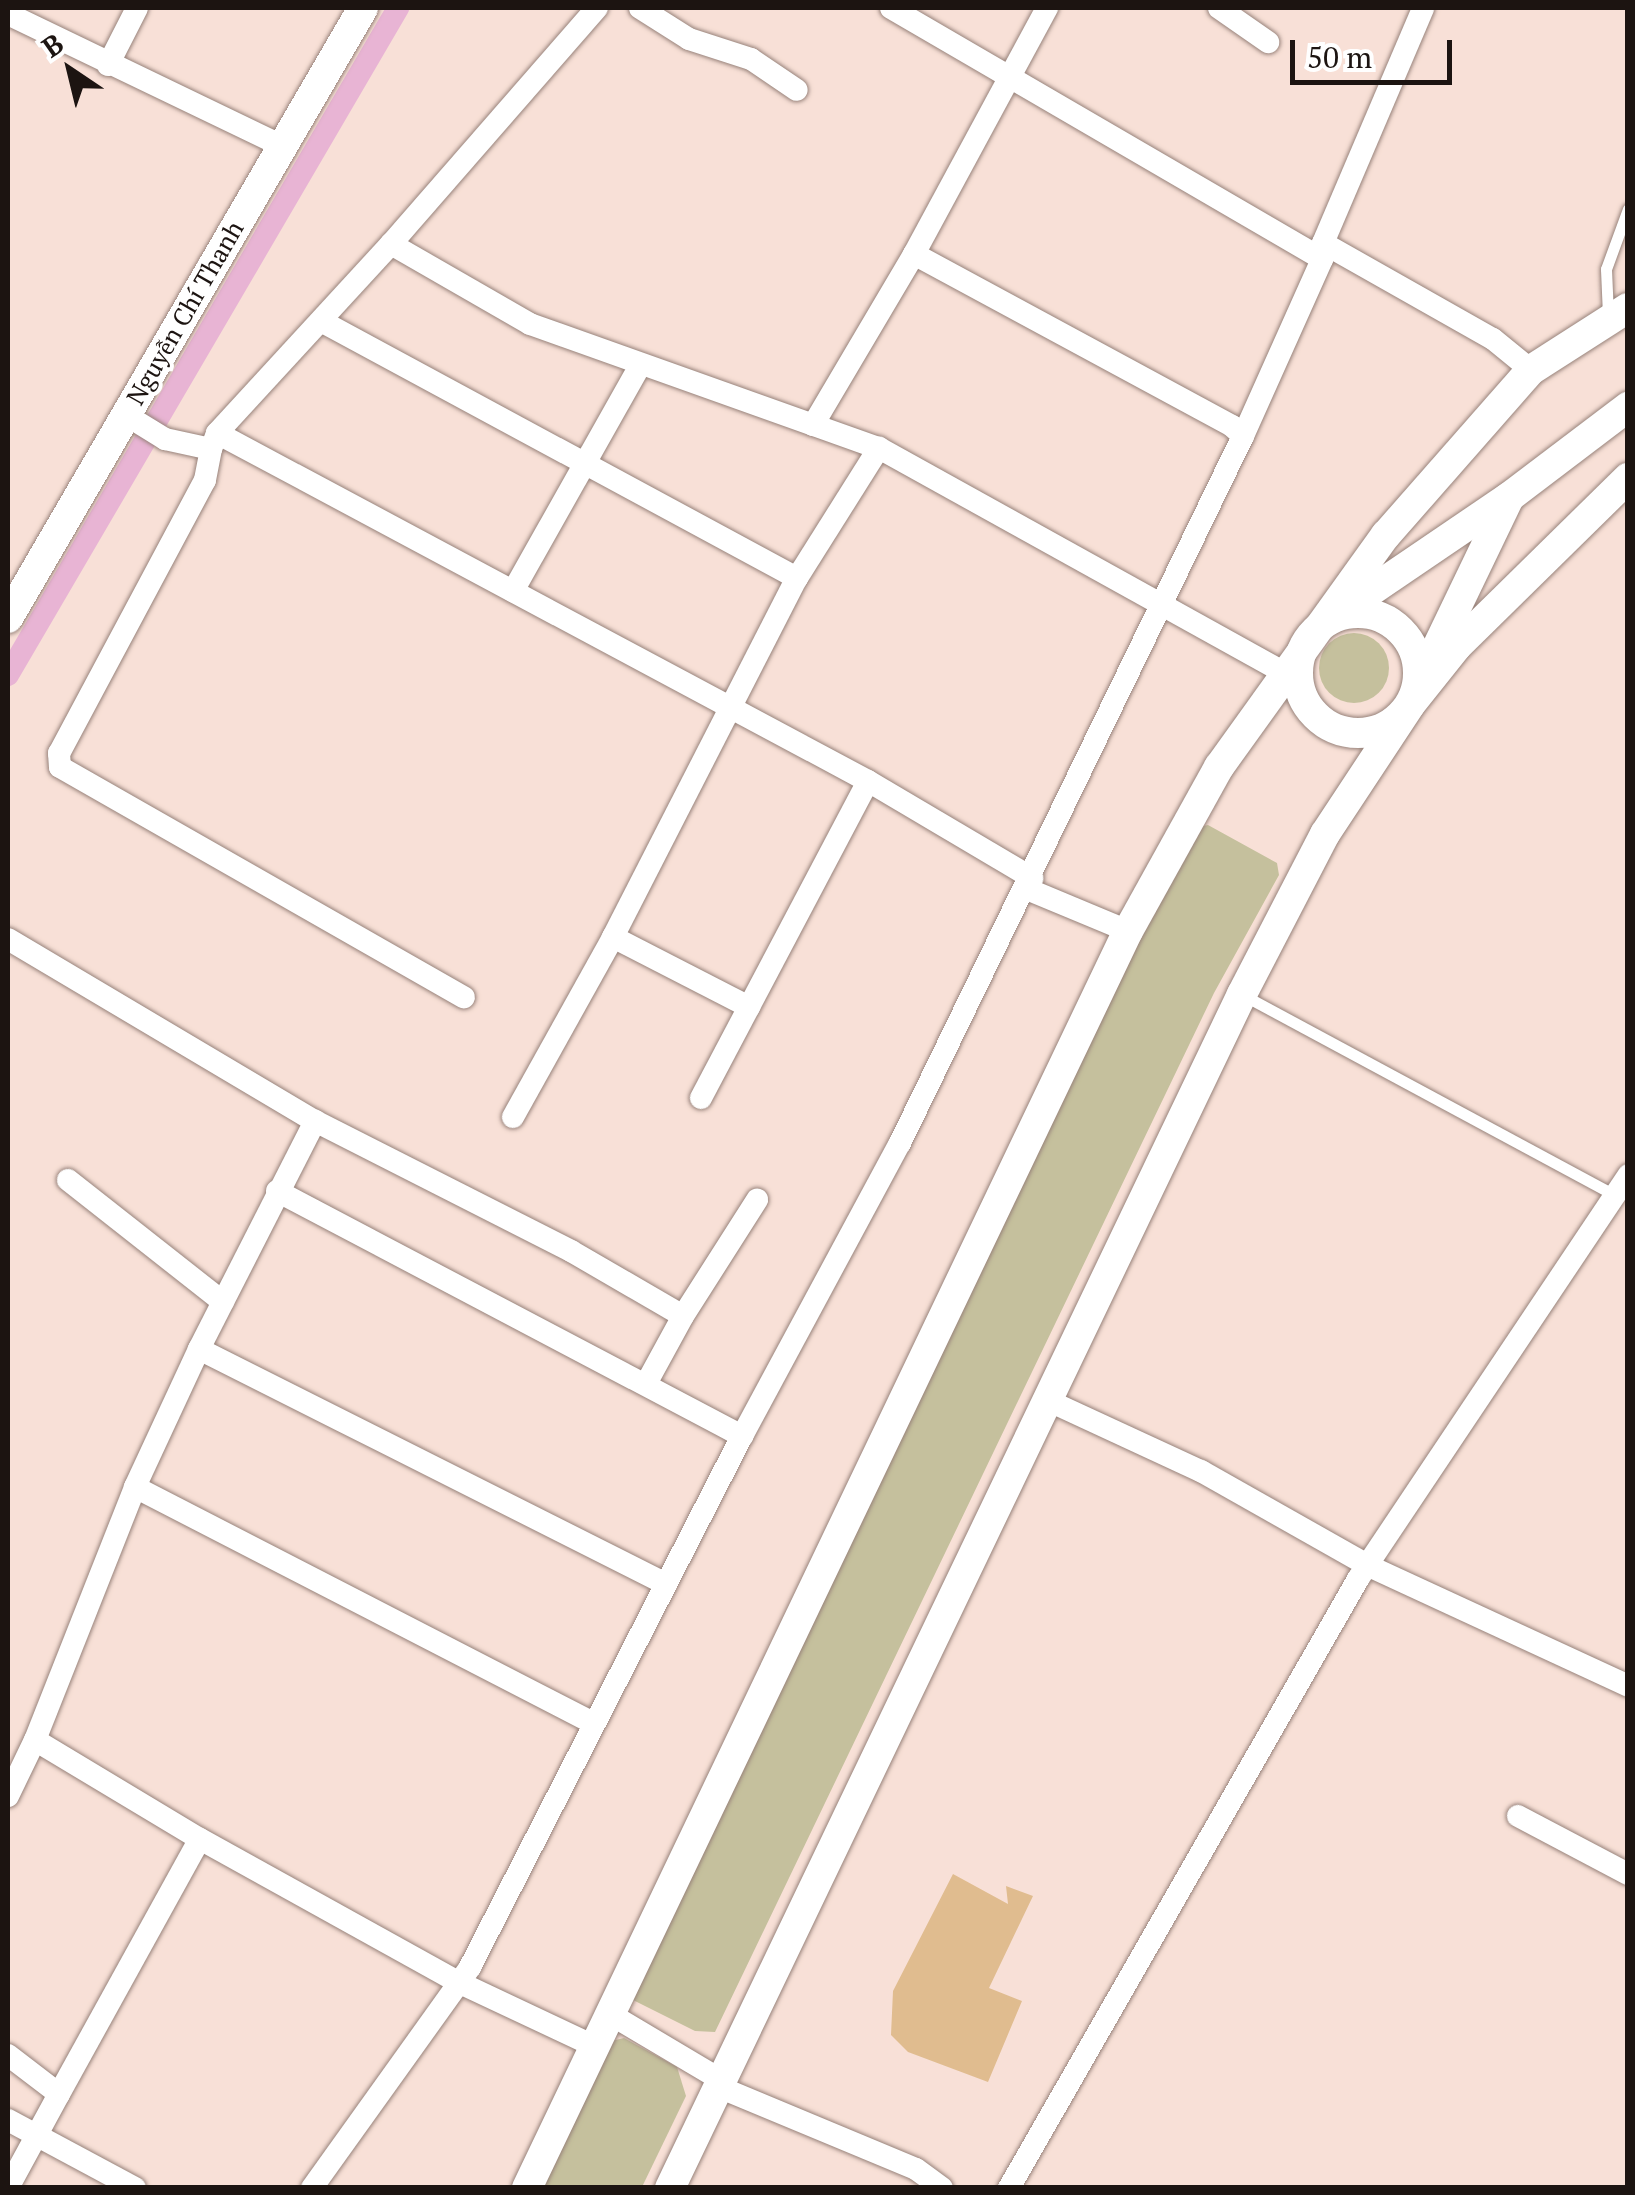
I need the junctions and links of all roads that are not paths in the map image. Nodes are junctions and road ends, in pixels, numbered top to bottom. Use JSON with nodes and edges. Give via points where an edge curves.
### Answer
{"nodes":[{"id":1,"x":137,"y":8,"type":"edge"},
{"id":2,"x":364,"y":8,"type":"edge"},
{"id":3,"x":597,"y":8,"type":"edge"},
{"id":4,"x":640,"y":8,"type":"edge"},
{"id":5,"x":892,"y":8,"type":"edge"},
{"id":6,"x":1047,"y":8,"type":"edge"},
{"id":7,"x":1219,"y":8,"type":"edge"},
{"id":8,"x":1423,"y":8,"type":"edge"},
{"id":9,"x":8,"y":14,"type":"edge"},
{"id":10,"x":1268,"y":42,"type":"dead end"},
{"id":11,"x":108,"y":66,"type":"junction"},
{"id":12,"x":1010,"y":80,"type":"junction"},
{"id":13,"x":797,"y":90,"type":"dead end"},
{"id":14,"x":282,"y":146,"type":"junction"},
{"id":15,"x":1628,"y":208,"type":"edge"},
{"id":16,"x":392,"y":244,"type":"junction"},
{"id":17,"x":1323,"y":251,"type":"junction"},
{"id":18,"x":914,"y":254,"type":"junction"},
{"id":19,"x":1618,"y":316,"type":"edge"},
{"id":20,"x":322,"y":321,"type":"junction"},
{"id":21,"x":640,"y":366,"type":"junction"},
{"id":22,"x":1531,"y":370,"type":"junction"},
{"id":23,"x":1628,"y":407,"type":"edge"},
{"id":24,"x":126,"y":415,"type":"junction"},
{"id":25,"x":814,"y":426,"type":"junction"},
{"id":26,"x":1244,"y":436,"type":"junction"},
{"id":27,"x":214,"y":441,"type":"junction"},
{"id":28,"x":879,"y":448,"type":"junction"},
{"id":29,"x":584,"y":464,"type":"junction"},
{"id":30,"x":1628,"y":478,"type":"edge"},
{"id":31,"x":1508,"y":498,"type":"junction"},
{"id":32,"x":797,"y":578,"type":"junction"},
{"id":33,"x":513,"y":591,"type":"junction"},
{"id":34,"x":1164,"y":602,"type":"junction"},
{"id":35,"x":8,"y":618,"type":"edge"},
{"id":36,"x":1319,"y":628,"type":"junction"},
{"id":37,"x":1284,"y":672,"type":"junction"},
{"id":38,"x":1414,"y":696,"type":"junction"},
{"id":39,"x":728,"y":707,"type":"junction"},
{"id":40,"x":868,"y":782,"type":"junction"},
{"id":41,"x":1029,"y":884,"type":"junction"},
{"id":42,"x":1128,"y":931,"type":"junction"},
{"id":43,"x":613,"y":937,"type":"junction"},
{"id":44,"x":8,"y":938,"type":"edge"},
{"id":45,"x":1242,"y":994,"type":"junction"},
{"id":46,"x":464,"y":997,"type":"dead end"},
{"id":47,"x":749,"y":1007,"type":"junction"},
{"id":48,"x":702,"y":1098,"type":"dead end"},
{"id":49,"x":513,"y":1117,"type":"dead end"},
{"id":50,"x":316,"y":1122,"type":"junction"},
{"id":51,"x":1628,"y":1175,"type":"edge"},
{"id":52,"x":68,"y":1180,"type":"dead end"},
{"id":53,"x":277,"y":1191,"type":"junction"},
{"id":54,"x":1614,"y":1196,"type":"junction"},
{"id":55,"x":757,"y":1200,"type":"dead end"},
{"id":56,"x":223,"y":1302,"type":"junction"},
{"id":57,"x":683,"y":1316,"type":"junction"},
{"id":58,"x":198,"y":1349,"type":"junction"},
{"id":59,"x":647,"y":1382,"type":"junction"},
{"id":60,"x":1047,"y":1400,"type":"junction"},
{"id":61,"x":742,"y":1436,"type":"junction"},
{"id":62,"x":135,"y":1487,"type":"junction"},
{"id":63,"x":1367,"y":1565,"type":"junction"},
{"id":64,"x":666,"y":1584,"type":"junction"},
{"id":65,"x":1628,"y":1686,"type":"edge"},
{"id":66,"x":593,"y":1723,"type":"junction"},
{"id":67,"x":35,"y":1740,"type":"junction"},
{"id":68,"x":8,"y":1796,"type":"edge"},
{"id":69,"x":1518,"y":1816,"type":"dead end"},
{"id":70,"x":200,"y":1839,"type":"junction"},
{"id":71,"x":1628,"y":1874,"type":"edge"},
{"id":72,"x":458,"y":1982,"type":"junction"},
{"id":73,"x":610,"y":2014,"type":"junction"},
{"id":74,"x":594,"y":2046,"type":"junction"},
{"id":75,"x":8,"y":2055,"type":"edge"},
{"id":76,"x":720,"y":2084,"type":"junction"},
{"id":77,"x":59,"y":2094,"type":"junction"},
{"id":78,"x":8,"y":2120,"type":"edge"},
{"id":79,"x":37,"y":2136,"type":"junction"},
{"id":80,"x":8,"y":2188,"type":"edge"},
{"id":81,"x":135,"y":2188,"type":"edge"},
{"id":82,"x":312,"y":2188,"type":"edge"},
{"id":83,"x":527,"y":2188,"type":"edge"},
{"id":84,"x":670,"y":2188,"type":"edge"},
{"id":85,"x":942,"y":2188,"type":"edge"},
{"id":86,"x":1009,"y":2188,"type":"edge"}],
"edges":[{"from":1,"to":11,"type":"street"},
{"from":2,"to":14,"type":"street","name":"Nguyễn Chí Thanh"},
{"from":3,"to":16,"type":"street"},
{"from":4,"to":13,"type":"street","via":[[689,39],[752,59]]},
{"from":5,"to":12,"type":"street"},
{"from":6,"to":12,"type":"street"},
{"from":7,"to":10,"type":"street"},
{"from":8,"to":17,"type":"street"},
{"from":9,"to":11,"type":"street"},
{"from":11,"to":14,"type":"street"},
{"from":12,"to":17,"type":"street"},
{"from":12,"to":18,"type":"street"},
{"from":14,"to":24,"type":"street","name":"Nguyễn Chí Thanh"},
{"from":15,"to":19,"type":"lane","via":[[1606,268]]},
{"from":16,"to":20,"type":"street"},
{"from":16,"to":21,"type":"street","via":[[530,324]]},
{"from":17,"to":22,"type":"street","via":[[1493,339]]},
{"from":17,"to":26,"type":"street"},
{"from":18,"to":25,"type":"street"},
{"from":18,"to":26,"type":"street"},
{"from":19,"to":22,"type":"street"},
{"from":20,"to":27,"type":"street"},
{"from":20,"to":29,"type":"street"},
{"from":21,"to":25,"type":"street"},
{"from":21,"to":29,"type":"street"},
{"from":22,"to":36,"type":"street","via":[[1386,535]]},
{"from":23,"to":31,"type":"street"},
{"from":24,"to":27,"type":"street","via":[[165,438]]},
{"from":24,"to":35,"type":"street","name":"Nguyễn Chí Thanh"},
{"from":25,"to":28,"type":"street"},
{"from":26,"to":34,"type":"street"},
{"from":27,"to":33,"type":"street"},
{"from":27,"to":46,"type":"street","via":[[205,480],[59,753],[60,767]]},
{"from":28,"to":32,"type":"street"},
{"from":28,"to":34,"type":"street"},
{"from":29,"to":32,"type":"street"},
{"from":29,"to":33,"type":"street"},
{"from":30,"to":38,"type":"street","via":[[1456,646]]},
{"from":31,"to":36,"type":"street"},
{"from":31,"to":38,"type":"street"},
{"from":32,"to":39,"type":"street"},
{"from":33,"to":39,"type":"street"},
{"from":34,"to":37,"type":"street"},
{"from":34,"to":41,"type":"street"},
{"from":36,"to":37,"type":"street"},
{"from":36,"to":38,"type":"street","via":[[1346,614],[1385,618],[1414,647]]},
{"from":36,"to":38,"type":"street","via":[[1297,672],[1308,709],[1322,723],[1360,734],[1380,730]]},
{"from":37,"to":42,"type":"street","via":[[1219,768]]},
{"from":38,"to":45,"type":"street","via":[[1325,834]]},
{"from":39,"to":40,"type":"street"},
{"from":39,"to":43,"type":"street"},
{"from":40,"to":41,"type":"street"},
{"from":40,"to":47,"type":"street"},
{"from":41,"to":42,"type":"street"},
{"from":41,"to":61,"type":"street","via":[[900,1143]]},
{"from":42,"to":73,"type":"street"},
{"from":43,"to":47,"type":"street"},
{"from":43,"to":49,"type":"street"},
{"from":44,"to":50,"type":"street"},
{"from":45,"to":54,"type":"lane"},
{"from":45,"to":60,"type":"street"},
{"from":47,"to":48,"type":"street"},
{"from":50,"to":53,"type":"street"},
{"from":50,"to":57,"type":"street","via":[[571,1251]]},
{"from":51,"to":54,"type":"street"},
{"from":52,"to":56,"type":"street"},
{"from":53,"to":56,"type":"street"},
{"from":53,"to":59,"type":"street"},
{"from":54,"to":63,"type":"street"},
{"from":55,"to":57,"type":"street"},
{"from":56,"to":58,"type":"street"},
{"from":57,"to":59,"type":"street"},
{"from":58,"to":62,"type":"street"},
{"from":58,"to":64,"type":"street"},
{"from":59,"to":61,"type":"street"},
{"from":60,"to":63,"type":"street","via":[[1201,1471]]},
{"from":60,"to":76,"type":"street"},
{"from":61,"to":64,"type":"street"},
{"from":62,"to":66,"type":"street"},
{"from":62,"to":67,"type":"street"},
{"from":63,"to":65,"type":"street"},
{"from":63,"to":86,"type":"street"},
{"from":64,"to":66,"type":"street"},
{"from":66,"to":72,"type":"street"},
{"from":67,"to":68,"type":"street"},
{"from":67,"to":70,"type":"street"},
{"from":69,"to":71,"type":"street"},
{"from":70,"to":72,"type":"street"},
{"from":70,"to":77,"type":"street"},
{"from":72,"to":74,"type":"street"},
{"from":72,"to":82,"type":"street"},
{"from":73,"to":74,"type":"street"},
{"from":73,"to":76,"type":"street"},
{"from":74,"to":83,"type":"street"},
{"from":75,"to":77,"type":"street"},
{"from":76,"to":84,"type":"street"},
{"from":76,"to":85,"type":"street","via":[[916,2170]]},
{"from":77,"to":79,"type":"street"},
{"from":78,"to":79,"type":"street"},
{"from":79,"to":80,"type":"street"},
{"from":79,"to":81,"type":"street"}]}
